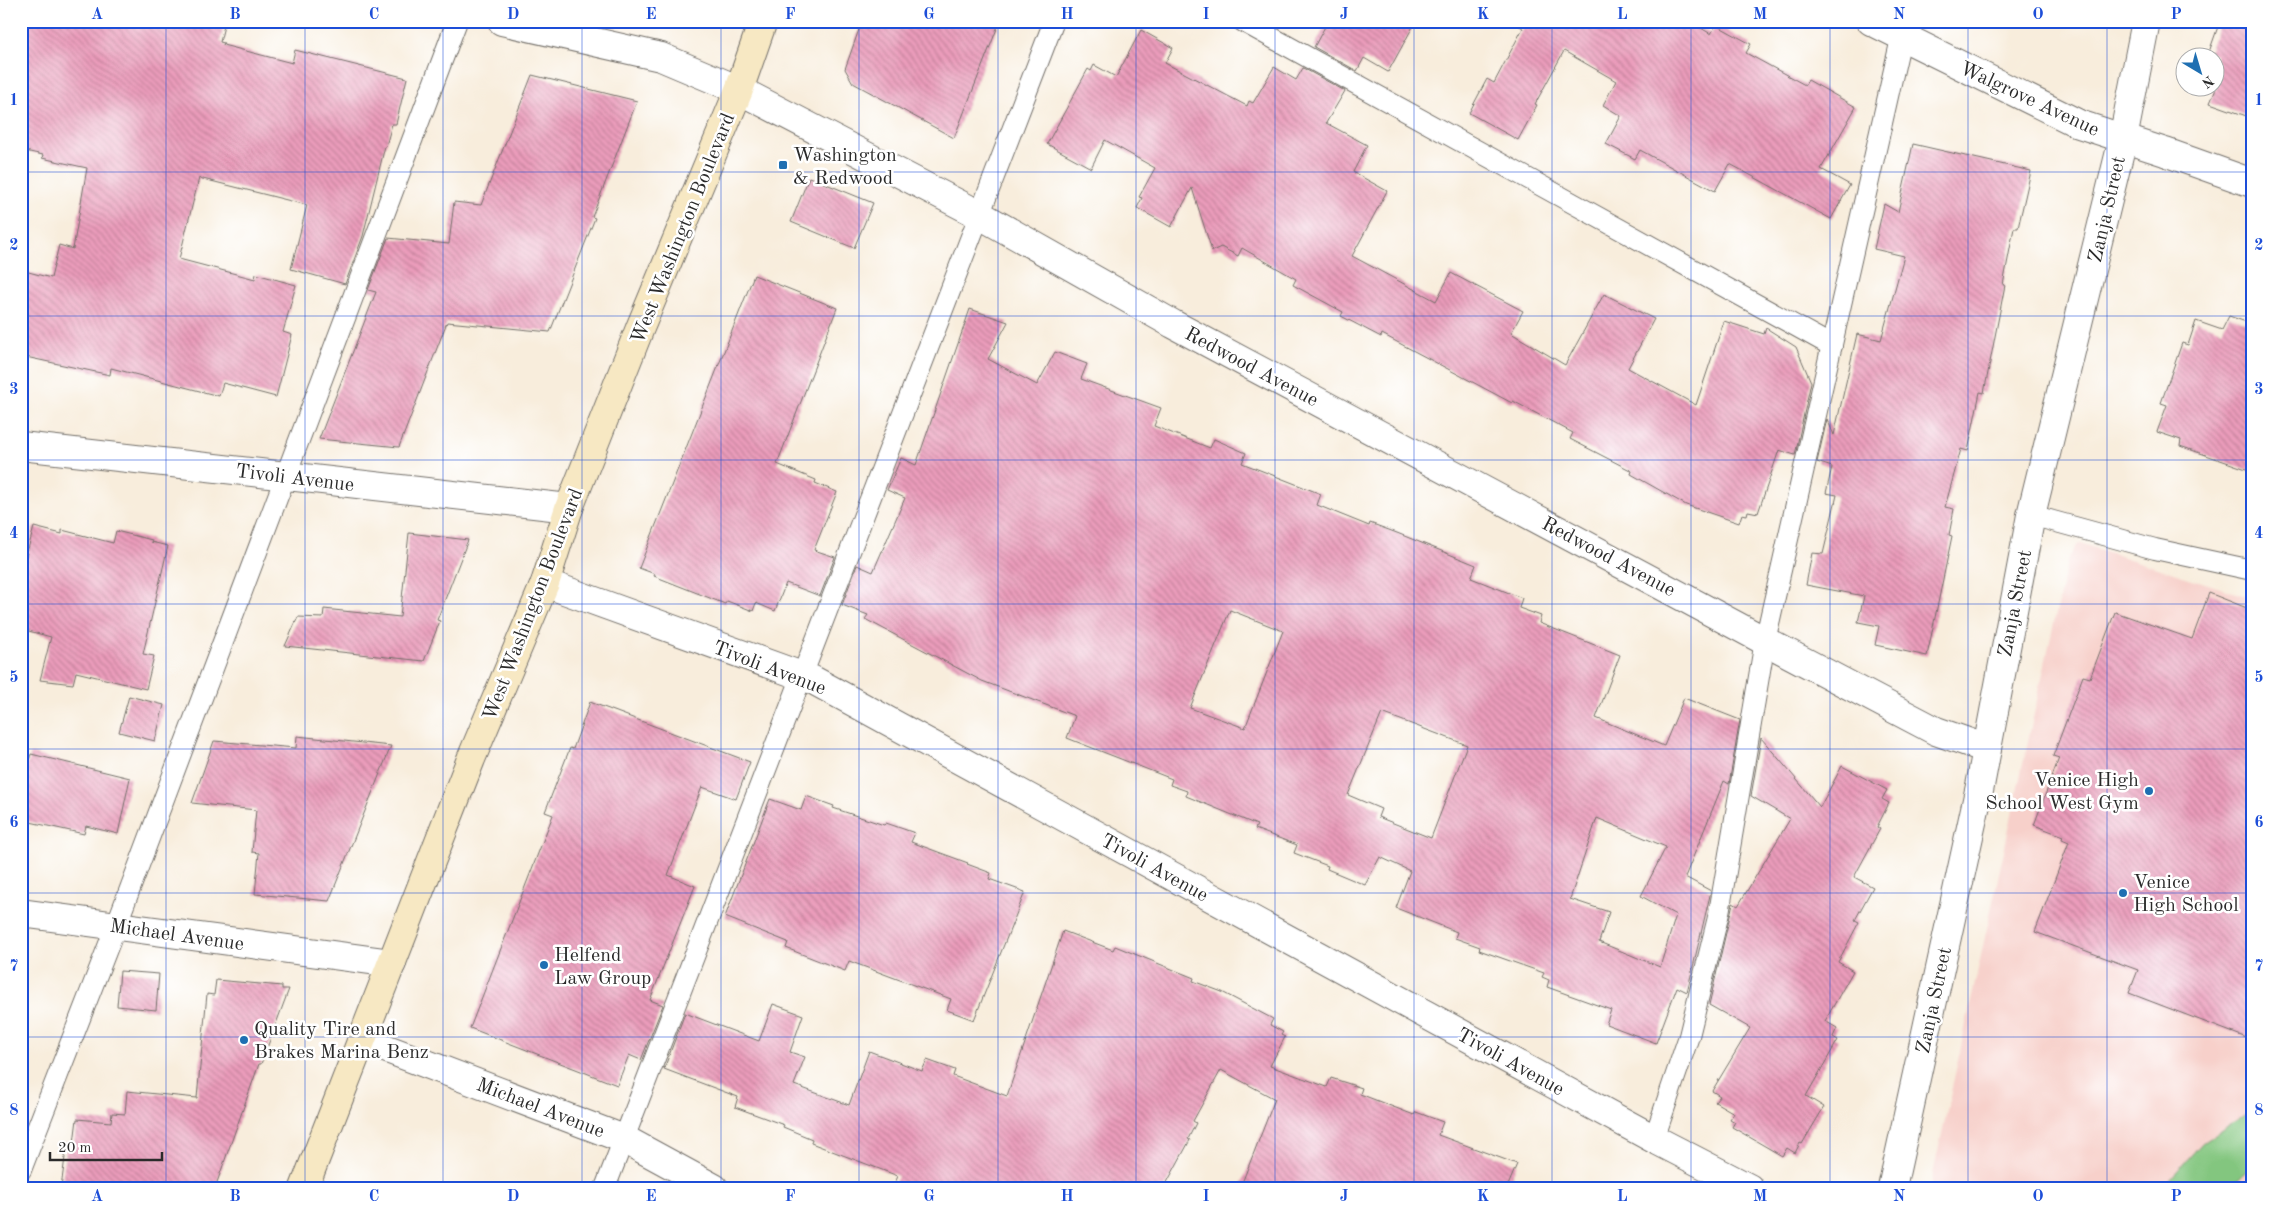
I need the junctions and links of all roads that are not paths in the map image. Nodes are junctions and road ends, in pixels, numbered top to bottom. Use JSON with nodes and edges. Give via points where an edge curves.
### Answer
{"nodes":[{"id":1,"x":457,"y":21,"type":"edge"},
{"id":2,"x":502,"y":21,"type":"edge"},
{"id":3,"x":763,"y":21,"type":"edge"},
{"id":4,"x":1054,"y":21,"type":"edge"},
{"id":5,"x":1242,"y":21,"type":"edge"},
{"id":6,"x":1871,"y":21,"type":"edge"},
{"id":7,"x":2146,"y":21,"type":"edge"},
{"id":8,"x":539,"y":25,"type":"edge"},
{"id":9,"x":1903,"y":29,"type":"edge"},
{"id":10,"x":739,"y":90,"type":"junction"},
{"id":11,"x":2123,"y":139,"type":"junction"},
{"id":12,"x":2252,"y":183,"type":"edge"},
{"id":13,"x":980,"y":215,"type":"junction"},
{"id":14,"x":1832,"y":346,"type":"junction"},
{"id":15,"x":21,"y":446,"type":"edge"},
{"id":16,"x":286,"y":476,"type":"junction"},
{"id":17,"x":569,"y":508,"type":"junction"},
{"id":18,"x":2031,"y":514,"type":"junction"},
{"id":19,"x":2252,"y":570,"type":"edge"},
{"id":20,"x":545,"y":583,"type":"junction"},
{"id":21,"x":1766,"y":641,"type":"junction"},
{"id":22,"x":802,"y":677,"type":"junction"},
{"id":23,"x":1987,"y":749,"type":"junction"},
{"id":24,"x":21,"y":913,"type":"edge"},
{"id":25,"x":116,"y":926,"type":"junction"},
{"id":26,"x":392,"y":963,"type":"junction"},
{"id":27,"x":362,"y":1039,"type":"junction"},
{"id":28,"x":624,"y":1139,"type":"junction"},
{"id":29,"x":1654,"y":1140,"type":"junction"},
{"id":30,"x":21,"y":1170,"type":"edge"},
{"id":31,"x":304,"y":1188,"type":"edge"},
{"id":32,"x":605,"y":1188,"type":"edge"},
{"id":33,"x":714,"y":1188,"type":"edge"},
{"id":34,"x":1749,"y":1188,"type":"edge"},
{"id":35,"x":1892,"y":1188,"type":"edge"}],
"edges":[{"from":1,"to":16,"type":"lane"},
{"from":2,"to":8,"type":"street","name":"Redwood Avenue"},
{"from":3,"to":10,"type":"main road","name":"West Washington Boulevard"},
{"from":4,"to":13,"type":"lane"},
{"from":5,"to":14,"type":"lane"},
{"from":6,"to":9,"type":"street","name":"Walgrove Avenue"},
{"from":7,"to":11,"type":"street","name":"Zanja Street"},
{"from":8,"to":10,"type":"street","name":"Redwood Avenue","via":[[661,57]]},
{"from":9,"to":11,"type":"street","name":"Walgrove Avenue","via":[[2079,124]]},
{"from":9,"to":14,"type":"lane"},
{"from":10,"to":13,"type":"street","name":"Redwood Avenue"},
{"from":10,"to":17,"type":"main road","name":"West Washington Boulevard"},
{"from":11,"to":12,"type":"street","name":"Walgrove Avenue"},
{"from":11,"to":18,"type":"street","name":"Zanja Street"},
{"from":13,"to":21,"type":"street","name":"Redwood Avenue","via":[[1173,324]]},
{"from":13,"to":22,"type":"lane"},
{"from":14,"to":21,"type":"lane"},
{"from":15,"to":16,"type":"street","name":"Tivoli Avenue"},
{"from":16,"to":17,"type":"street","name":"Tivoli Avenue"},
{"from":16,"to":25,"type":"lane"},
{"from":17,"to":20,"type":"main road","name":"West Washington Boulevard"},
{"from":18,"to":19,"type":"lane","via":[[2155,549]]},
{"from":18,"to":23,"type":"street","name":"Zanja Street"},
{"from":20,"to":22,"type":"street","name":"Tivoli Avenue"},
{"from":20,"to":26,"type":"main road","name":"West Washington Boulevard","via":[[471,759]]},
{"from":21,"to":23,"type":"street","name":"Redwood Avenue","via":[[1936,731]]},
{"from":21,"to":29,"type":"lane","via":[[1719,913],[1689,1036]]},
{"from":22,"to":28,"type":"lane"},
{"from":22,"to":29,"type":"street","name":"Tivoli Avenue","via":[[813,680]]},
{"from":23,"to":35,"type":"street","name":"Zanja Street"},
{"from":24,"to":25,"type":"street","name":"Michael Avenue"},
{"from":25,"to":26,"type":"street","name":"Michael Avenue"},
{"from":25,"to":30,"type":"lane"},
{"from":26,"to":27,"type":"main road","name":"West Washington Boulevard"},
{"from":27,"to":28,"type":"street","name":"Michael Avenue"},
{"from":27,"to":31,"type":"main road","name":"West Washington Boulevard"},
{"from":28,"to":32,"type":"lane"},
{"from":28,"to":33,"type":"street","name":"Michael Avenue"},
{"from":29,"to":34,"type":"street","name":"Tivoli Avenue"}]}
